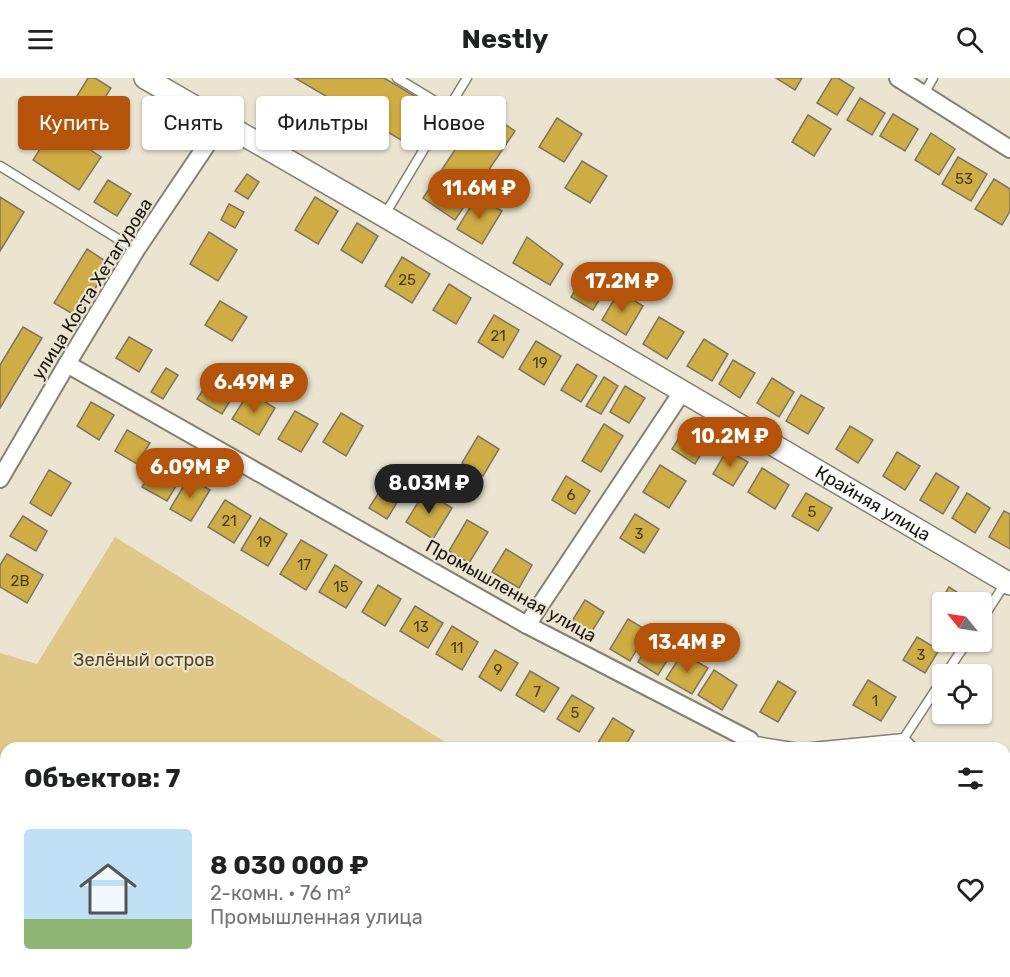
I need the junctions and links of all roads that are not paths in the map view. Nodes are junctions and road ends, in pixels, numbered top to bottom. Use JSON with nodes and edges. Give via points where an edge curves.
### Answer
{"nodes":[{"id":1,"x":145,"y":78,"type":"edge"},
{"id":2,"x":397,"y":78,"type":"edge"},
{"id":3,"x":467,"y":78,"type":"edge"},
{"id":4,"x":898,"y":78,"type":"edge"},
{"id":5,"x":933,"y":78,"type":"edge"},
{"id":6,"x":924,"y":94,"type":"junction"},
{"id":7,"x":176,"y":96,"type":"edge"},
{"id":8,"x":427,"y":96,"type":"edge"},
{"id":9,"x":456,"y":96,"type":"edge"},
{"id":10,"x":244,"y":135,"type":"edge"},
{"id":11,"x":1010,"y":149,"type":"edge"},
{"id":12,"x":203,"y":150,"type":"edge"},
{"id":13,"x":423,"y":150,"type":"edge"},
{"id":14,"x":0,"y":166,"type":"edge"},
{"id":15,"x":384,"y":216,"type":"junction"},
{"id":16,"x":136,"y":250,"type":"junction"},
{"id":17,"x":67,"y":364,"type":"junction"},
{"id":18,"x":682,"y":392,"type":"junction"},
{"id":19,"x":0,"y":479,"type":"edge"},
{"id":20,"x":1009,"y":581,"type":"edge"},
{"id":21,"x":992,"y":605,"type":"edge"},
{"id":22,"x":527,"y":625,"type":"junction"},
{"id":23,"x":932,"y":695,"type":"edge"},
{"id":24,"x":904,"y":738,"type":"junction"},
{"id":25,"x":750,"y":740,"type":"joint"},
{"id":26,"x":763,"y":742,"type":"edge"},
{"id":27,"x":863,"y":742,"type":"edge"},
{"id":28,"x":908,"y":742,"type":"edge"}],
"edges":[{"from":1,"to":7,"type":"street","name":"Крайняя улица"},
{"from":2,"to":8,"type":"lane"},
{"from":3,"to":9,"type":"lane"},
{"from":4,"to":6,"type":"street"},
{"from":5,"to":6,"type":"lane"},
{"from":6,"to":11,"type":"street"},
{"from":10,"to":15,"type":"street","name":"Крайняя улица"},
{"from":12,"to":16,"type":"street","name":"улица Коста Хетагурова"},
{"from":13,"to":15,"type":"lane"},
{"from":14,"to":16,"type":"lane"},
{"from":15,"to":18,"type":"street","name":"Крайняя улица"},
{"from":16,"to":17,"type":"street","name":"улица Коста Хетагурова"},
{"from":17,"to":19,"type":"street","name":"улица Коста Хетагурова"},
{"from":17,"to":22,"type":"street","name":"Промышленная улица"},
{"from":18,"to":20,"type":"street","name":"Крайняя улица"},
{"from":18,"to":22,"type":"street"},
{"from":20,"to":21,"type":"lane"},
{"from":22,"to":25,"type":"street","name":"Промышленная улица"},
{"from":23,"to":24,"type":"lane"},
{"from":24,"to":27,"type":"lane"},
{"from":24,"to":28,"type":"lane"},
{"from":25,"to":26,"type":"lane"}]}
